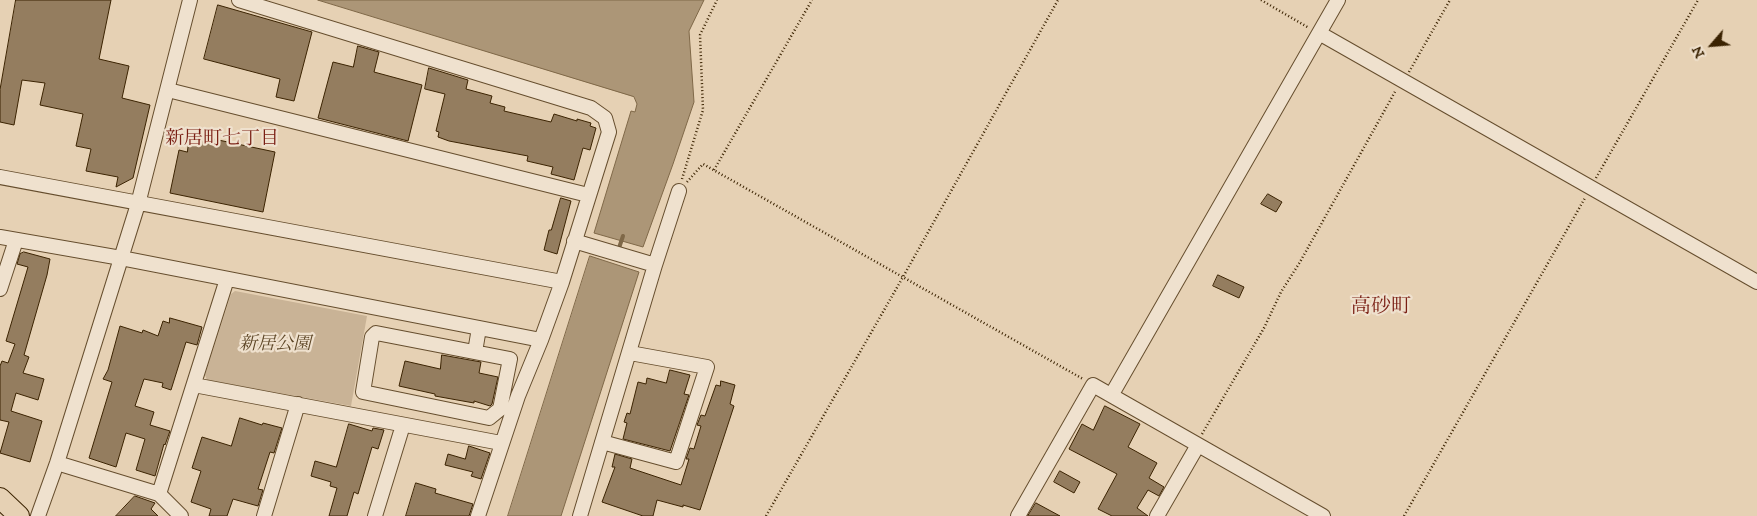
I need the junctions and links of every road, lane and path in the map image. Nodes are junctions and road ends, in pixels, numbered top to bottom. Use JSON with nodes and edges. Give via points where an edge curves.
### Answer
{"nodes":[{"id":1,"x":190,"y":0,"type":"edge"},
{"id":2,"x":238,"y":0,"type":"edge"},
{"id":3,"x":717,"y":0,"type":"edge"},
{"id":4,"x":812,"y":0,"type":"edge"},
{"id":5,"x":1058,"y":0,"type":"edge"},
{"id":6,"x":1261,"y":0,"type":"edge"},
{"id":7,"x":1338,"y":0,"type":"edge"},
{"id":8,"x":1450,"y":0,"type":"edge"},
{"id":9,"x":1698,"y":0,"type":"edge"},
{"id":10,"x":1319,"y":33,"type":"junction"},
{"id":11,"x":1402,"y":80,"type":"junction"},
{"id":12,"x":168,"y":90,"type":"junction"},
{"id":13,"x":714,"y":170,"type":"junction"},
{"id":14,"x":0,"y":177,"type":"edge"},
{"id":15,"x":1591,"y":187,"type":"junction"},
{"id":16,"x":678,"y":191,"type":"junction"},
{"id":17,"x":588,"y":195,"type":"junction"},
{"id":18,"x":138,"y":204,"type":"junction"},
{"id":19,"x":0,"y":237,"type":"edge"},
{"id":20,"x":16,"y":240,"type":"junction"},
{"id":21,"x":574,"y":241,"type":"junction"},
{"id":22,"x":121,"y":258,"type":"junction"},
{"id":23,"x":655,"y":265,"type":"junction"},
{"id":24,"x":903,"y":277,"type":"junction"},
{"id":25,"x":227,"y":279,"type":"junction"},
{"id":26,"x":562,"y":282,"type":"junction"},
{"id":27,"x":1757,"y":282,"type":"edge"},
{"id":28,"x":0,"y":289,"type":"edge"},
{"id":29,"x":479,"y":328,"type":"junction"},
{"id":30,"x":541,"y":340,"type":"junction"},
{"id":31,"x":475,"y":352,"type":"junction"},
{"id":32,"x":630,"y":353,"type":"junction"},
{"id":33,"x":194,"y":385,"type":"junction"},
{"id":34,"x":1094,"y":385,"type":"junction"},
{"id":35,"x":1112,"y":394,"type":"junction"},
{"id":36,"x":298,"y":404,"type":"junction"},
{"id":37,"x":403,"y":425,"type":"junction"},
{"id":38,"x":602,"y":442,"type":"junction"},
{"id":39,"x":501,"y":444,"type":"junction"},
{"id":40,"x":1197,"y":444,"type":"junction"},
{"id":41,"x":57,"y":463,"type":"junction"},
{"id":42,"x":159,"y":494,"type":"junction"},
{"id":43,"x":0,"y":498,"type":"edge"},
{"id":44,"x":19,"y":516,"type":"edge"},
{"id":45,"x":38,"y":516,"type":"edge"},
{"id":46,"x":181,"y":516,"type":"edge"},
{"id":47,"x":264,"y":516,"type":"edge"},
{"id":48,"x":375,"y":516,"type":"edge"},
{"id":49,"x":478,"y":516,"type":"edge"},
{"id":50,"x":580,"y":516,"type":"edge"},
{"id":51,"x":766,"y":516,"type":"edge"},
{"id":52,"x":1018,"y":516,"type":"edge"},
{"id":53,"x":1157,"y":516,"type":"edge"},
{"id":54,"x":1323,"y":516,"type":"edge"},
{"id":55,"x":1404,"y":516,"type":"edge"}],
"edges":[{"from":1,"to":12,"type":"street"},
{"from":2,"to":17,"type":"street","via":[[591,108],[605,118],[609,132]]},
{"from":3,"to":16,"type":"path","via":[[700,35],[702,110]]},
{"from":4,"to":13,"type":"path"},
{"from":5,"to":24,"type":"path"},
{"from":6,"to":10,"type":"path"},
{"from":7,"to":10,"type":"street"},
{"from":8,"to":11,"type":"path"},
{"from":9,"to":15,"type":"path"},
{"from":10,"to":11,"type":"street"},
{"from":10,"to":35,"type":"street"},
{"from":11,"to":15,"type":"street"},
{"from":11,"to":40,"type":"path"},
{"from":12,"to":17,"type":"street"},
{"from":12,"to":18,"type":"street"},
{"from":13,"to":16,"type":"path","via":[[703,164]]},
{"from":13,"to":24,"type":"path"},
{"from":14,"to":18,"type":"street"},
{"from":15,"to":27,"type":"street"},
{"from":15,"to":55,"type":"path"},
{"from":16,"to":23,"type":"street"},
{"from":17,"to":21,"type":"street"},
{"from":18,"to":22,"type":"street"},
{"from":18,"to":26,"type":"street"},
{"from":19,"to":20,"type":"street"},
{"from":20,"to":22,"type":"street"},
{"from":20,"to":28,"type":"street"},
{"from":21,"to":23,"type":"street"},
{"from":21,"to":26,"type":"street"},
{"from":22,"to":25,"type":"street"},
{"from":22,"to":41,"type":"street"},
{"from":23,"to":32,"type":"street"},
{"from":24,"to":34,"type":"path"},
{"from":24,"to":51,"type":"path"},
{"from":25,"to":29,"type":"street"},
{"from":25,"to":33,"type":"street"},
{"from":26,"to":30,"type":"street"},
{"from":29,"to":30,"type":"street"},
{"from":29,"to":31,"type":"street"},
{"from":30,"to":39,"type":"street"},
{"from":31,"to":31,"type":"street","via":[[510,359],[500,409],[489,418],[363,392],[372,338],[376,333]]},
{"from":32,"to":38,"type":"street"},
{"from":32,"to":38,"type":"street","via":[[707,367],[676,462]]},
{"from":33,"to":36,"type":"street"},
{"from":33,"to":42,"type":"street"},
{"from":34,"to":35,"type":"street"},
{"from":34,"to":52,"type":"street"},
{"from":35,"to":40,"type":"street"},
{"from":36,"to":37,"type":"street"},
{"from":36,"to":47,"type":"street"},
{"from":37,"to":39,"type":"street"},
{"from":37,"to":48,"type":"street"},
{"from":38,"to":50,"type":"street"},
{"from":39,"to":49,"type":"street"},
{"from":40,"to":53,"type":"street"},
{"from":40,"to":54,"type":"street"},
{"from":41,"to":42,"type":"street"},
{"from":41,"to":45,"type":"street"},
{"from":42,"to":46,"type":"street"},
{"from":43,"to":44,"type":"highway"}]}
